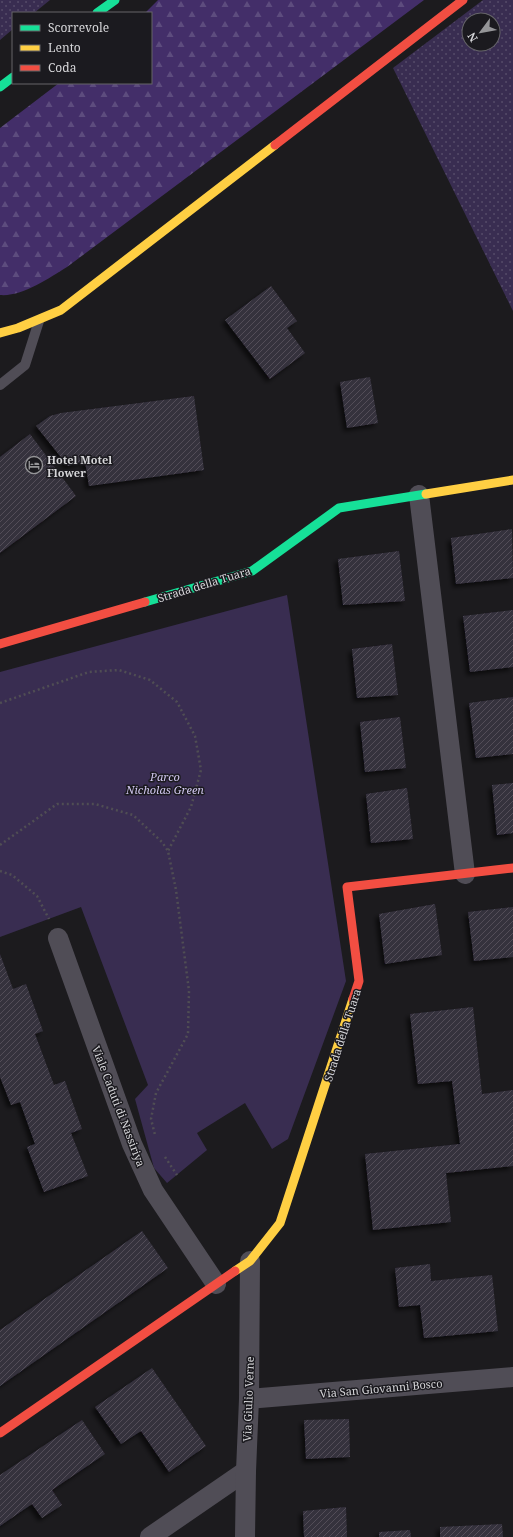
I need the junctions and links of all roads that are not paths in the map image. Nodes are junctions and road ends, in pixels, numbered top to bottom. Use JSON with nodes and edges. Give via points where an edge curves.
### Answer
{"nodes":[{"id":1,"x":115,"y":0,"type":"edge"},
{"id":2,"x":463,"y":0,"type":"edge"},
{"id":3,"x":99,"y":12,"type":"edge"},
{"id":4,"x":12,"y":78,"type":"edge"},
{"id":5,"x":0,"y":87,"type":"edge"},
{"id":6,"x":39,"y":320,"type":"junction"},
{"id":7,"x":0,"y":323,"type":"edge"},
{"id":8,"x":18,"y":328,"type":"junction"},
{"id":9,"x":0,"y":333,"type":"edge"},
{"id":10,"x":0,"y":385,"type":"edge"},
{"id":11,"x":513,"y":480,"type":"edge"},
{"id":12,"x":419,"y":495,"type":"junction"},
{"id":13,"x":0,"y":644,"type":"edge"},
{"id":14,"x":513,"y":868,"type":"edge"},
{"id":15,"x":465,"y":874,"type":"junction"},
{"id":16,"x":58,"y":938,"type":"road end"},
{"id":17,"x":250,"y":1261,"type":"junction"},
{"id":18,"x":216,"y":1284,"type":"junction"},
{"id":19,"x":513,"y":1377,"type":"edge"},
{"id":20,"x":249,"y":1399,"type":"junction"},
{"id":21,"x":0,"y":1433,"type":"edge"},
{"id":22,"x":246,"y":1471,"type":"junction"},
{"id":23,"x":150,"y":1537,"type":"edge"},
{"id":24,"x":245,"y":1537,"type":"edge"}],
"edges":[{"from":1,"to":3,"type":"street"},
{"from":2,"to":6,"type":"street","via":[[61,310]]},
{"from":4,"to":5,"type":"street"},
{"from":6,"to":8,"type":"street"},
{"from":6,"to":10,"type":"lane","via":[[25,365]]},
{"from":7,"to":8,"type":"street"},
{"from":8,"to":9,"type":"street"},
{"from":11,"to":12,"type":"street","name":"Strada della Tuara"},
{"from":12,"to":13,"type":"street","name":"Strada della Tuara","via":[[339,508],[252,571]]},
{"from":12,"to":15,"type":"street"},
{"from":14,"to":15,"type":"street","name":"Strada della Tuara"},
{"from":15,"to":17,"type":"street","name":"Strada della Tuara","via":[[347,887],[359,981],[280,1223]]},
{"from":16,"to":18,"type":"street","name":"Viale Caduti di Nassiriya","via":[[138,1158],[153,1190]]},
{"from":17,"to":18,"type":"street"},
{"from":17,"to":20,"type":"street","name":"Via Giulio Verne"},
{"from":18,"to":21,"type":"street"},
{"from":19,"to":20,"type":"street","name":"Via San Giovanni Bosco"},
{"from":20,"to":22,"type":"street","name":"Via Giulio Verne"},
{"from":22,"to":23,"type":"street"},
{"from":22,"to":24,"type":"street","name":"Via Giulio Verne"}]}
